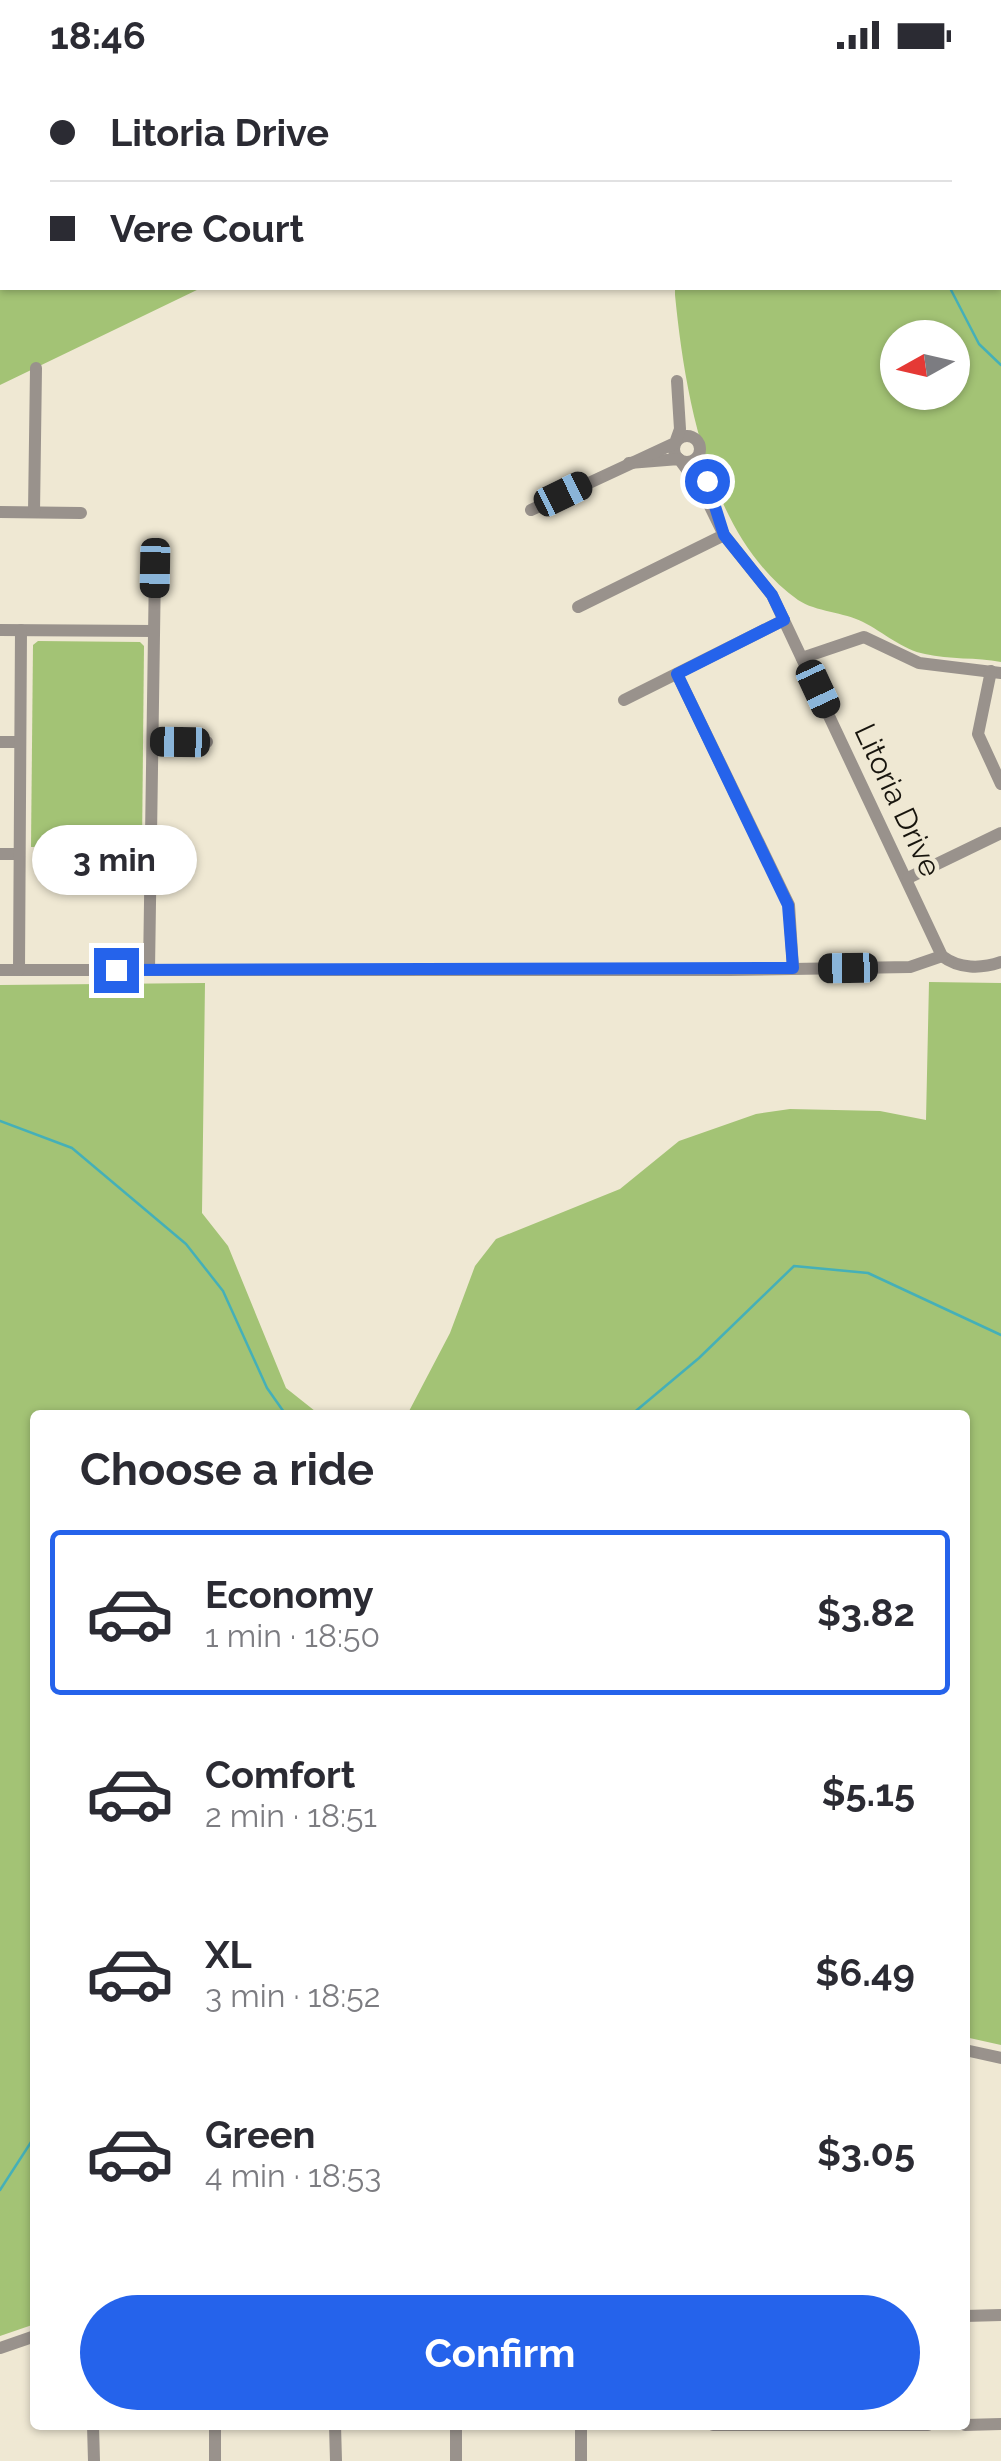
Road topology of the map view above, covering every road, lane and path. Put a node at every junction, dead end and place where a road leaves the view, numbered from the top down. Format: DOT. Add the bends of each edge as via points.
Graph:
graph roads {
  1 [pos="36,368"];
  2 [pos="694,438"];
  3 [pos="675,443"];
  4 [pos="699,453"];
  5 [pos="679,459"];
  6 [pos="628,463"];
  7 [pos="531,510"];
  8 [pos="714,511"];
  9 [pos="0,512"];
  10 [pos="34,512"];
  11 [pos="81,512"];
  12 [pos="724,535"];
  13 [pos="155,568"];
  14 [pos="578,606"];
  15 [pos="784,620"];
  16 [pos="0,630"];
  17 [pos="22,630"];
  18 [pos="154,631"];
  19 [pos="802,658"];
  20 [pos="996,672"];
  21 [pos="677,674"];
  22 [pos="624,700"];
  23 [pos="0,742"];
  24 [pos="20,742"];
  25 [pos="153,742"];
  26 [pos="207,742"];
  27 [pos="1001,784"];
  28 [pos="1001,833"];
  29 [pos="0,854"];
  30 [pos="19,854"];
  31 [pos="908,878"];
  32 [pos="942,956"];
  33 [pos="1001,962"];
  34 [pos="793,968"];
  35 [pos="0,970"];
  36 [pos="19,970"];
  37 [pos="149,970"];
  38 [pos="970,2051"];
  39 [pos="1001,2058"];
  40 [pos="1001,2315"];
  41 [pos="970,2316"];
  42 [pos="30,2338"];
  43 [pos="0,2348"];
  44 [pos="970,2424"];
  45 [pos="1001,2424"];
  46 [pos="94,2430"];
  47 [pos="216,2430"];
  48 [pos="336,2430"];
  49 [pos="456,2430"];
  50 [pos="581,2430"];
  51 [pos="94,2461"];
  52 [pos="216,2461"];
  53 [pos="336,2461"];
  54 [pos="456,2461"];
  55 [pos="581,2461"];
  1 -- 10 [label="street" via="42,388"];
  2 -- 3 [label="street"];
  2 -- 3 [label="street, Litoria Drive" via="677,381"];
  2 -- 4 [label="street, Litoria Drive"];
  3 -- 5 [label="street, Litoria Drive"];
  3 -- 6 [label="street"];
  4 -- 5 [label="street" via="690,462"];
  4 -- 8 [label="street, Litoria Drive"];
  5 -- 6 [label="street"];
  5 -- 8 [label="street, Litoria Drive"];
  6 -- 7 [label="street"];
  8 -- 12 [label="street, Litoria Drive"];
  9 -- 10 [label="street"];
  10 -- 11 [label="street"];
  12 -- 14 [label="street"];
  12 -- 15 [label="street, Litoria Drive"];
  13 -- 18 [label="street"];
  15 -- 19 [label="street, Litoria Drive"];
  15 -- 21 [label="street"];
  16 -- 17 [label="street"];
  17 -- 18 [label="street"];
  17 -- 24 [label="street"];
  18 -- 25 [label="street"];
  19 -- 20 [label="street" via="864,638 919,664"];
  19 -- 31 [label="street, Litoria Drive"];
  20 -- 27 [label="street" via="978,727"];
  21 -- 22 [label="street"];
  21 -- 34 [label="street" via="788,905"];
  23 -- 24 [label="street"];
  24 -- 30 [label="street"];
  25 -- 26 [label="street"];
  25 -- 37 [label="street"];
  28 -- 31 [label="street"];
  29 -- 30 [label="street"];
  30 -- 36 [label="street"];
  31 -- 32 [label="street, Litoria Drive"];
  32 -- 33 [label="street" via="972,967"];
  32 -- 34 [label="street" via="910,967"];
  34 -- 37 [label="street"];
  35 -- 36 [label="street"];
  36 -- 37 [label="street"];
  38 -- 39 [label="street"];
  40 -- 41 [label="street"];
  42 -- 43 [label="street"];
  44 -- 45 [label="street"];
  46 -- 51 [label="street"];
  47 -- 52 [label="street"];
  48 -- 53 [label="street"];
  49 -- 54 [label="street"];
  50 -- 55 [label="street"];
}
